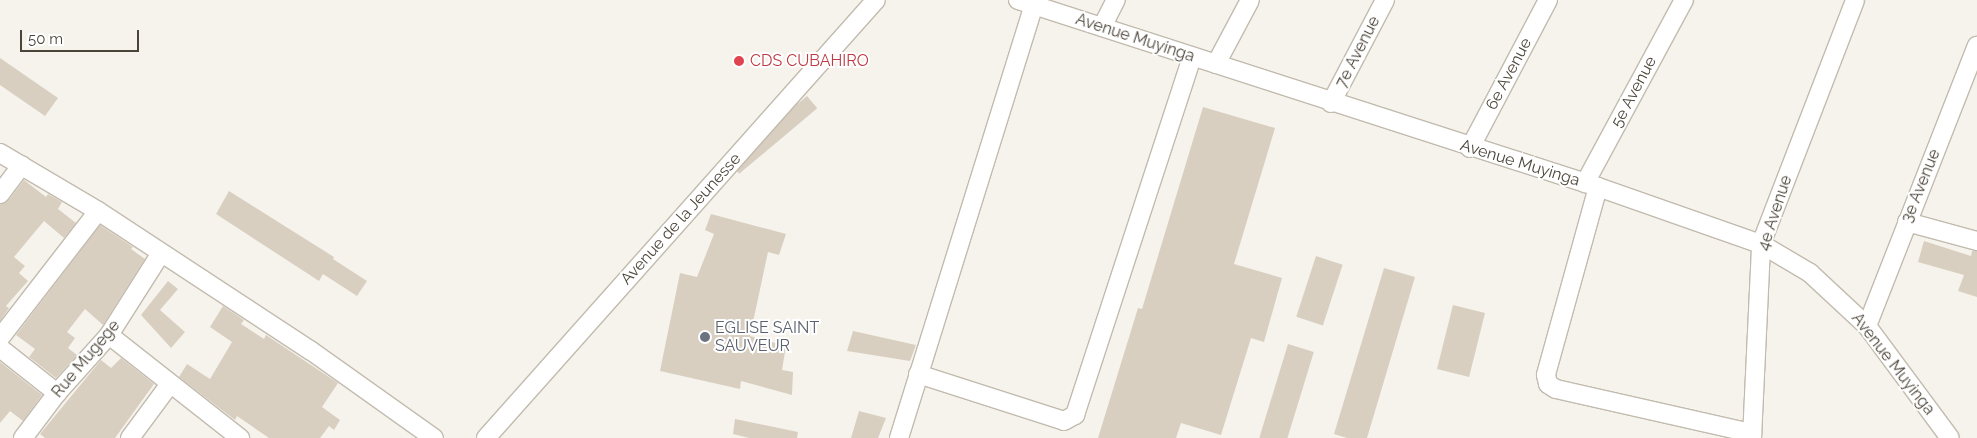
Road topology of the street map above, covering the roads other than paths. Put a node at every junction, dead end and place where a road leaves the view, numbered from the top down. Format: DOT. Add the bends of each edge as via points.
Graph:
graph roads {
  1 [pos="876,0"];
  2 [pos="1116,0"];
  3 [pos="1250,0"];
  4 [pos="1385,0"];
  5 [pos="1548,0"];
  6 [pos="1684,0"];
  7 [pos="1855,0"];
  8 [pos="1026,2"];
  9 [pos="1102,27"];
  10 [pos="1977,46"];
  11 [pos="1192,57"];
  12 [pos="1216,64"];
  13 [pos="1331,103"];
  14 [pos="1470,148"];
  15 [pos="0,153"];
  16 [pos="22,165"];
  17 [pos="1592,185"];
  18 [pos="0,194"];
  19 [pos="98,211"];
  20 [pos="1907,222"];
  21 [pos="1977,241"];
  22 [pos="1761,244"];
  23 [pos="161,252"];
  24 [pos="1867,326"];
  25 [pos="109,335"];
  26 [pos="0,338"];
  27 [pos="0,348"];
  28 [pos="918,374"];
  29 [pos="170,384"];
  30 [pos="57,393"];
  31 [pos="1752,435"];
  32 [pos="23,438"];
  33 [pos="130,438"];
  34 [pos="240,438"];
  35 [pos="434,438"];
  36 [pos="486,438"];
  37 [pos="899,438"];
  38 [pos="1950,438"];
  1 -- 36 [label="street, Avenue de la Jeunesse"];
  2 -- 9 [label="street"];
  3 -- 12 [label="street"];
  4 -- 13 [label="street, 7e Avenue"];
  5 -- 14 [label="street, 6e Avenue"];
  6 -- 17 [label="street, 5e Avenue"];
  7 -- 22 [label="street, 4e Avenue"];
  8 -- 9 [label="street, Avenue Muyinga"];
  8 -- 28 [label="street"];
  9 -- 11 [label="street, Avenue Muyinga"];
  10 -- 20 [label="street, 3e Avenue"];
  11 -- 12 [label="street, Avenue Muyinga"];
  11 -- 28 [label="street" via="1075,415 1064,421"];
  12 -- 13 [label="street, Avenue Muyinga"];
  13 -- 14 [label="street, Avenue Muyinga"];
  14 -- 17 [label="street, Avenue Muyinga"];
  15 -- 16 [label="street"];
  16 -- 18 [label="street"];
  16 -- 19 [label="street"];
  17 -- 22 [label="street, Avenue Muyinga"];
  17 -- 31 [label="street, 5e Avenue" via="1546,375 1548,384 1556,389"];
  19 -- 23 [label="street"];
  19 -- 26 [label="street"];
  20 -- 21 [label="street"];
  20 -- 24 [label="street, 3e Avenue"];
  22 -- 24 [label="street, Avenue Muyinga" via="1810,273"];
  22 -- 31 [label="street, 4e Avenue"];
  23 -- 25 [label="street, Rue Mugege"];
  23 -- 35 [label="street" via="310,350"];
  24 -- 38 [label="street, Avenue Muyinga"];
  25 -- 29 [label="street"];
  25 -- 30 [label="street, Rue Mugege"];
  27 -- 30 [label="street"];
  28 -- 37 [label="street"];
  29 -- 33 [label="street"];
  29 -- 34 [label="street"];
  30 -- 32 [label="street, Rue Mugege"];
}
